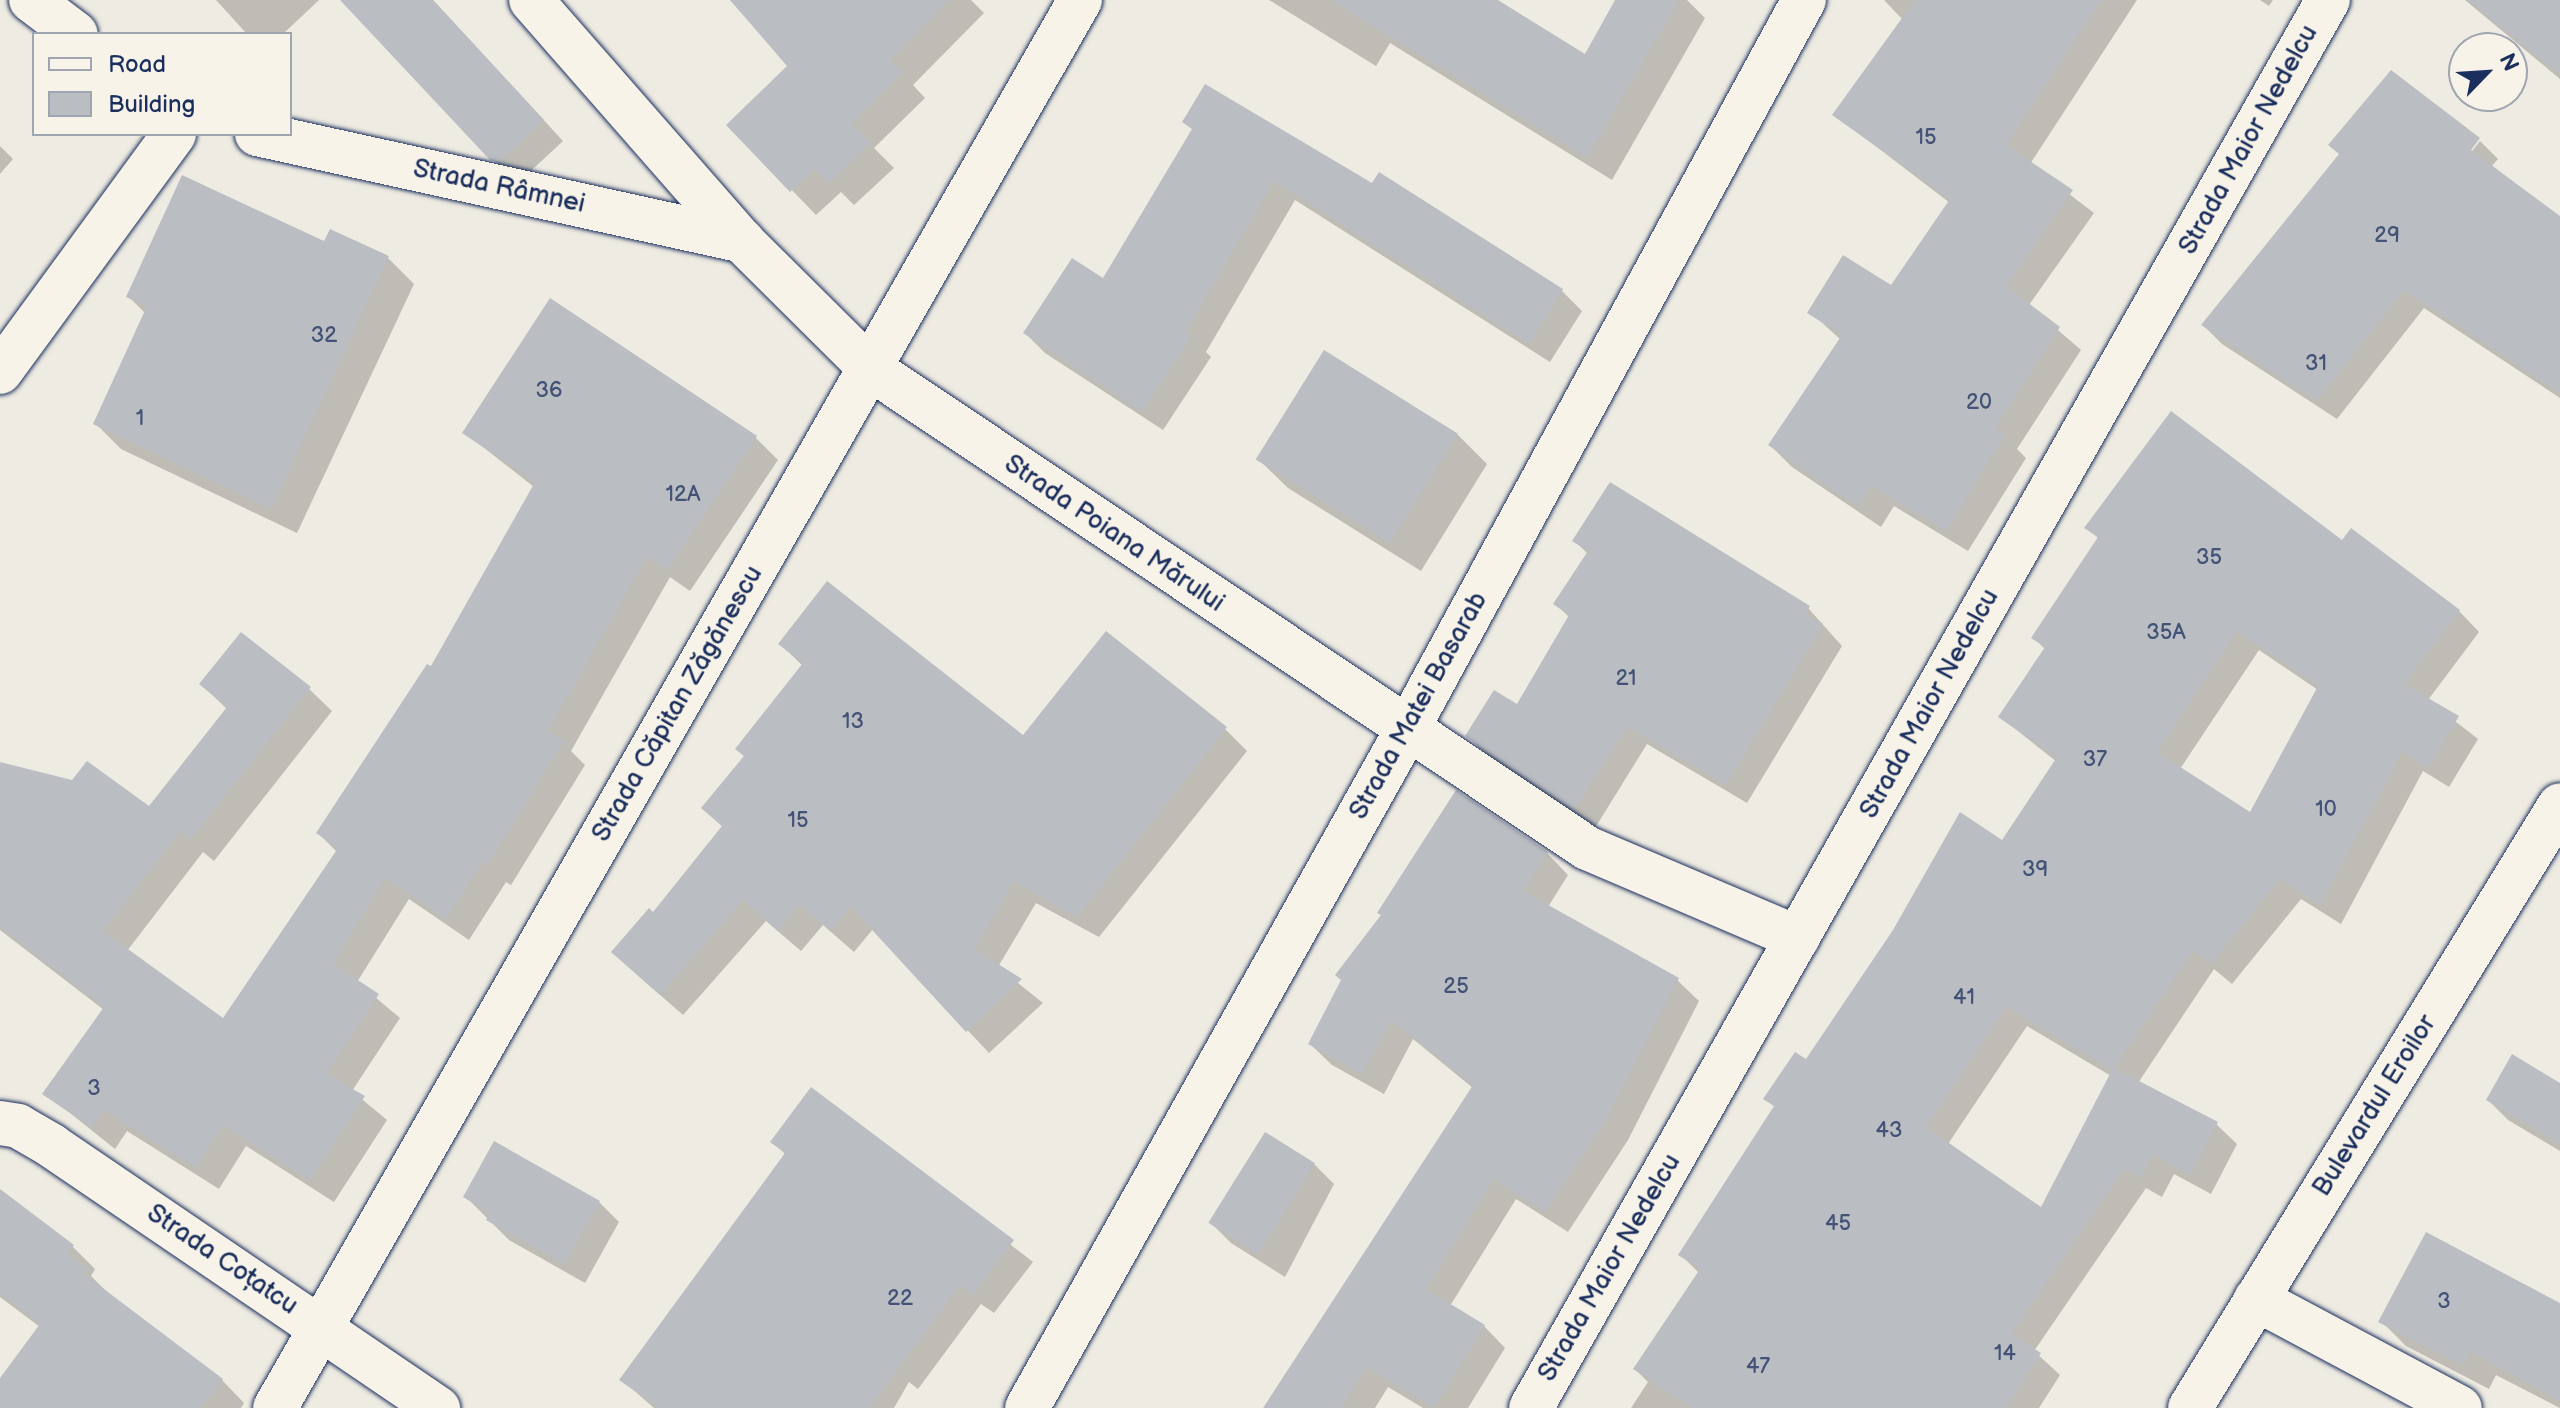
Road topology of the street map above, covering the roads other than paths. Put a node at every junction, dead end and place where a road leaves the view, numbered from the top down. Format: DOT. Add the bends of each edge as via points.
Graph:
graph roads {
  1 [pos="31,0"];
  2 [pos="531,0"];
  3 [pos="1080,0"];
  4 [pos="1804,0"];
  5 [pos="2328,0"];
  6 [pos="73,32"];
  7 [pos="173,136"];
  8 [pos="266,136"];
  9 [pos="742,241"];
  10 [pos="871,369"];
  11 [pos="0,372"];
  12 [pos="1408,728"];
  13 [pos="2560,805"];
  14 [pos="1798,938"];
  15 [pos="0,1123"];
  16 [pos="2256,1299"];
  17 [pos="319,1326"];
  18 [pos="275,1408"];
  19 [pos="438,1408"];
  20 [pos="1027,1408"];
  21 [pos="1531,1408"];
  22 [pos="2190,1408"];
  23 [pos="2460,1408"];
  1 -- 6 [label="street"];
  2 -- 9 [label="street, Strada Poiana Mărului"];
  3 -- 10 [label="street, Strada Căpitan Zăgănescu"];
  4 -- 12 [label="street, Strada Matei Basarab"];
  5 -- 14 [label="street, Strada Maior Nedelcu"];
  7 -- 11 [label="street"];
  8 -- 9 [label="street, Strada Râmnei"];
  9 -- 10 [label="street, Strada Poiana Mărului"];
  10 -- 12 [label="street, Strada Poiana Mărului"];
  10 -- 17 [label="street, Strada Căpitan Zăgănescu"];
  12 -- 14 [label="street, Strada Poiana Mărului" via="1587,848"];
  12 -- 20 [label="street, Strada Matei Basarab"];
  13 -- 16 [label="street, Bulevardul Eroilor"];
  14 -- 21 [label="street, Strada Maior Nedelcu"];
  15 -- 17 [label="street, Strada Coțatcu" via="18,1126 52,1146"];
  16 -- 22 [label="street, Bulevardul Eroilor"];
  16 -- 23 [label="street"];
  17 -- 18 [label="street, Strada Căpitan Zăgănescu"];
  17 -- 19 [label="street, Strada Coțatcu"];
}
